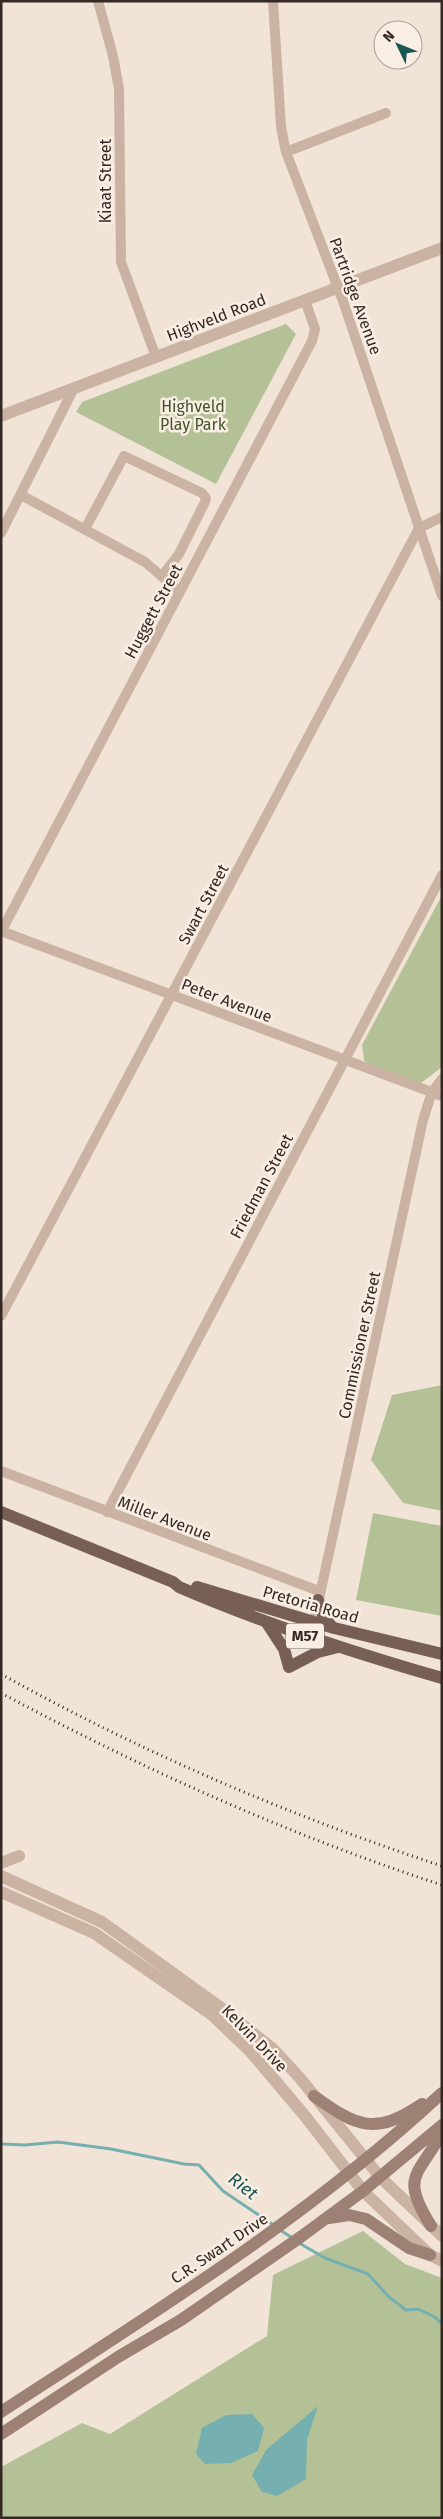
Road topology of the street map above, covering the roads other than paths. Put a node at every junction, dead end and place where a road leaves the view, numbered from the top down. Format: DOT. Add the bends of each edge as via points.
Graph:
graph roads {
  1 [pos="98,1"];
  2 [pos="273,1"];
  3 [pos="386,113"];
  4 [pos="286,152"];
  5 [pos="442,248"];
  6 [pos="338,288"];
  7 [pos="304,300"];
  8 [pos="156,357"];
  9 [pos="74,388"];
  10 [pos="1,416"];
  11 [pos="21,495"];
  12 [pos="442,517"];
  13 [pos="419,528"];
  14 [pos="84,529"];
  15 [pos="1,533"];
  16 [pos="162,576"];
  17 [pos="180,592"];
  18 [pos="442,596"];
  19 [pos="442,875"];
  20 [pos="1,932"];
  21 [pos="172,995"];
  22 [pos="344,1061"];
  23 [pos="442,1079"];
  24 [pos="437,1094"];
  25 [pos="1,1316"];
  26 [pos="1,1471"];
  27 [pos="1,1512"];
  28 [pos="107,1512"];
  29 [pos="173,1582"];
  30 [pos="318,1596"];
  31 [pos="266,1622"];
  32 [pos="314,1622"];
  33 [pos="332,1627"];
  34 [pos="308,1637"];
  35 [pos="338,1647"];
  36 [pos="442,1654"];
  37 [pos="442,1678"];
  38 [pos="19,1856"];
  39 [pos="1,1863"];
  40 [pos="1,1876"];
  41 [pos="1,1892"];
  42 [pos="442,2091"];
  43 [pos="314,2096"];
  44 [pos="442,2125"];
  45 [pos="442,2133"];
  46 [pos="365,2160"];
  47 [pos="348,2173"];
  48 [pos="380,2177"];
  49 [pos="363,2191"];
  50 [pos="326,2219"];
  51 [pos="431,2226"];
  52 [pos="442,2236"];
  53 [pos="430,2255"];
  54 [pos="442,2261"];
  55 [pos="1,2412"];
  56 [pos="1,2434"];
  1 -- 8 [label="street, Kiaat Street" via="119,89 121,262"];
  2 -- 4 [label="street, Partridge Avenue" via="281,127"];
  3 -- 4 [label="street"];
  4 -- 6 [label="street, Partridge Avenue"];
  5 -- 6 [label="street, Highveld Road"];
  6 -- 7 [label="street, Highveld Road"];
  6 -- 13 [label="street, Partridge Avenue"];
  7 -- 8 [label="street, Highveld Road"];
  7 -- 17 [label="street, Huggett Street" via="315,329 312,341"];
  8 -- 9 [label="street, Highveld Road"];
  9 -- 10 [label="street, Highveld Road"];
  9 -- 11 [label="street"];
  11 -- 14 [label="street"];
  11 -- 15 [label="street"];
  12 -- 13 [label="street"];
  13 -- 18 [label="street, Partridge Avenue"];
  13 -- 21 [label="street, Swart Street"];
  14 -- 16 [label="street" via="145,562"];
  14 -- 16 [label="street" via="124,456 202,493 205,502 179,554"];
  16 -- 17 [label="street"];
  17 -- 20 [label="street, Huggett Street"];
  19 -- 22 [label="street, Friedman Street"];
  20 -- 21 [label="street, Peter Avenue"];
  21 -- 22 [label="street, Peter Avenue"];
  21 -- 25 [label="street, Swart Street"];
  22 -- 24 [label="street, Peter Avenue"];
  22 -- 28 [label="street, Friedman Street"];
  23 -- 24 [label="street, Commissioner Street"];
  24 -- 30 [label="street, Commissioner Street" via="423,1120"];
  26 -- 28 [label="street, Miller Avenue"];
  27 -- 29 [label="main road, Pretoria Road / M57"];
  28 -- 30 [label="street, Miller Avenue"];
  29 -- 31 [label="main road, Pretoria Road / M57"];
  29 -- 32 [label="main road, Pretoria Road / M57"];
  30 -- 32 [label="street, Commissioner Street"];
  30 -- 33 [label="main road" via="322,1612"];
  31 -- 34 [label="main road, Pretoria Road / M57"];
  31 -- 35 [label="main road" via="284,1649 289,1667 318,1652"];
  32 -- 33 [label="main road, Pretoria Road / M57"];
  32 -- 34 [label="street, Commissioner Street"];
  33 -- 36 [label="main road, Pretoria Road / M57"];
  34 -- 35 [label="main road, Pretoria Road / M57"];
  35 -- 37 [label="main road, Pretoria Road / M57"];
  38 -- 39 [label="street"];
  40 -- 43 [label="street, Kelvin Drive" via="102,1922 220,2007 272,2049"];
  41 -- 47 [label="street, Kelvin Drive" via="94,1933 211,2014 250,2051"];
  42 -- 43 [label="main road" via="396,2118 374,2124 344,2117"];
  42 -- 46 [label="main road, C.R. Swart Drive"];
  43 -- 46 [label="street, Kelvin Drive"];
  44 -- 48 [label="main road"];
  45 -- 51 [label="main road" via="419,2166 414,2180 417,2204"];
  46 -- 47 [label="main road, C.R. Swart Drive"];
  46 -- 48 [label="street, Kelvin Drive"];
  47 -- 49 [label="street, Kelvin Drive"];
  47 -- 55 [label="main road, C.R. Swart Drive" via="241,2253"];
  48 -- 49 [label="main road"];
  48 -- 51 [label="street, Kelvin Drive"];
  49 -- 50 [label="main road"];
  49 -- 53 [label="street, Kelvin Drive"];
  50 -- 53 [label="main road" via="349,2214 366,2218 409,2248"];
  50 -- 56 [label="main road" via="181,2320"];
  51 -- 52 [label="street, Kelvin Drive"];
  53 -- 54 [label="street, Kelvin Drive"];
}
